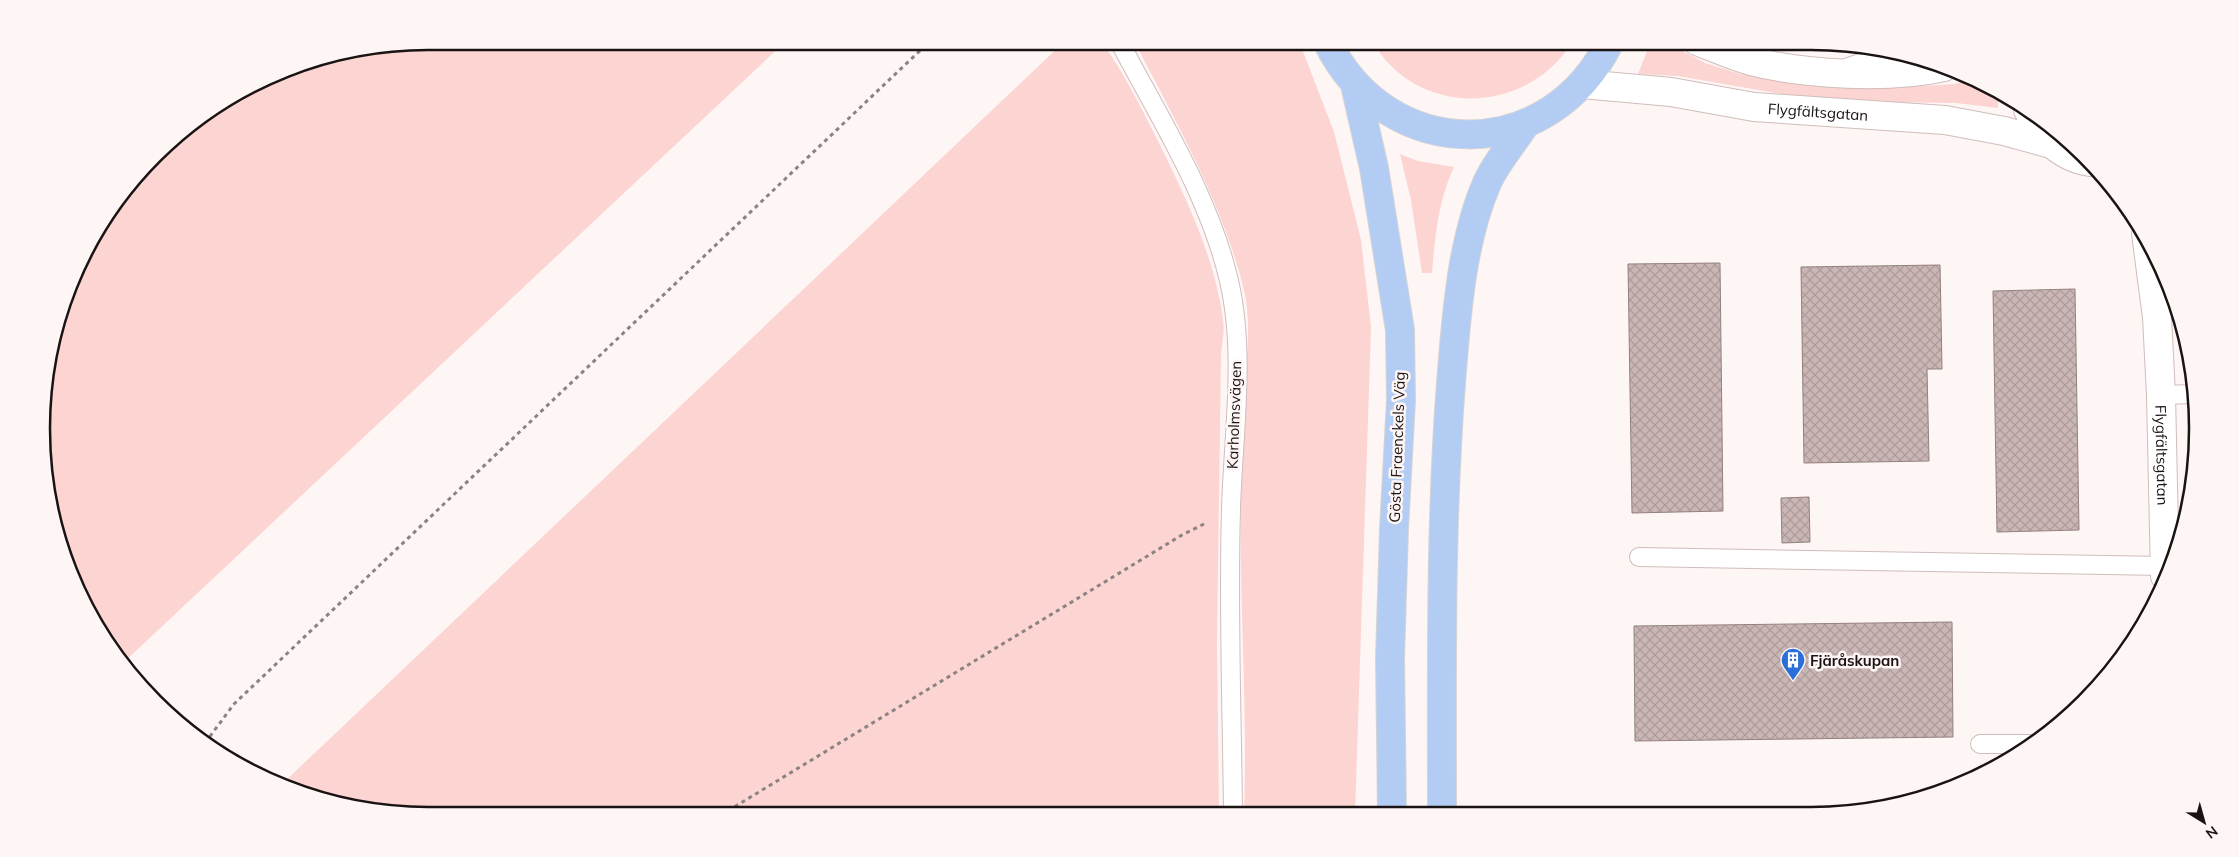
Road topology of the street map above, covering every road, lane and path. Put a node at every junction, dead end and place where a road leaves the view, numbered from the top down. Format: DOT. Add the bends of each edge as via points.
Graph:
graph roads {
  1 [pos="921,50"];
  2 [pos="1124,50"];
  3 [pos="1331,50"];
  4 [pos="1605,50"];
  5 [pos="1721,50"];
  6 [pos="1880,56"];
  7 [pos="1931,70"];
  8 [pos="1835,72"];
  9 [pos="1582,84"];
  10 [pos="1355,85"];
  11 [pos="1526,123"];
  12 [pos="2035,124"];
  13 [pos="2051,144"];
  14 [pos="2075,158"];
  15 [pos="2149,260"];
  16 [pos="2187,394"];
  17 [pos="2161,395"];
  18 [pos="1231,510"];
  19 [pos="1639,557"];
  20 [pos="2165,561"];
  21 [pos="2161,571"];
  22 [pos="209,737"];
  23 [pos="1980,744"];
  24 [pos="2019,744"];
  25 [pos="734,807"];
  26 [pos="1233,807"];
  27 [pos="1392,807"];
  28 [pos="1442,807"];
  1 -- 22 [label="path" via="234,704"];
  2 -- 18 [label="lane, Karholmsvägen" via="1209,220 1229,282 1235,328 1236,387"];
  3 -- 10 [label="main road, Gösta Fraenckels Väg"];
  4 -- 9 [label="main road, Gösta Fraenckels Väg"];
  5 -- 8 [label="street" via="1751,61"];
  6 -- 8 [label="lane"];
  7 -- 8 [label="street" via="1863,74"];
  9 -- 11 [label="main road, Gösta Fraenckels Väg" via="1557,107"];
  9 -- 13 [label="street, Flygfältsgatan" via="1671,92 1754,107 1944,120"];
  10 -- 11 [label="main road, Gösta Fraenckels Väg" via="1391,114 1434,131 1481,134"];
  10 -- 27 [label="main road, Gösta Fraenckels Väg" via="1374,168 1400,330 1401,400 1390,658"];
  11 -- 28 [label="main road, Gösta Fraenckels Väg" via="1487,182 1468,242 1455,328 1445,456"];
  12 -- 13 [label="street"];
  13 -- 14 [label="street"];
  15 -- 17 [label="street, Flygfältsgatan" via="2157,317"];
  16 -- 17 [label="lane, Flygfältsgatan"];
  17 -- 20 [label="street, Flygfältsgatan"];
  18 -- 25 [label="path" via="1182,535"];
  18 -- 26 [label="lane, Karholmsvägen"];
  19 -- 21 [label="lane"];
  23 -- 24 [label="lane"];
}
